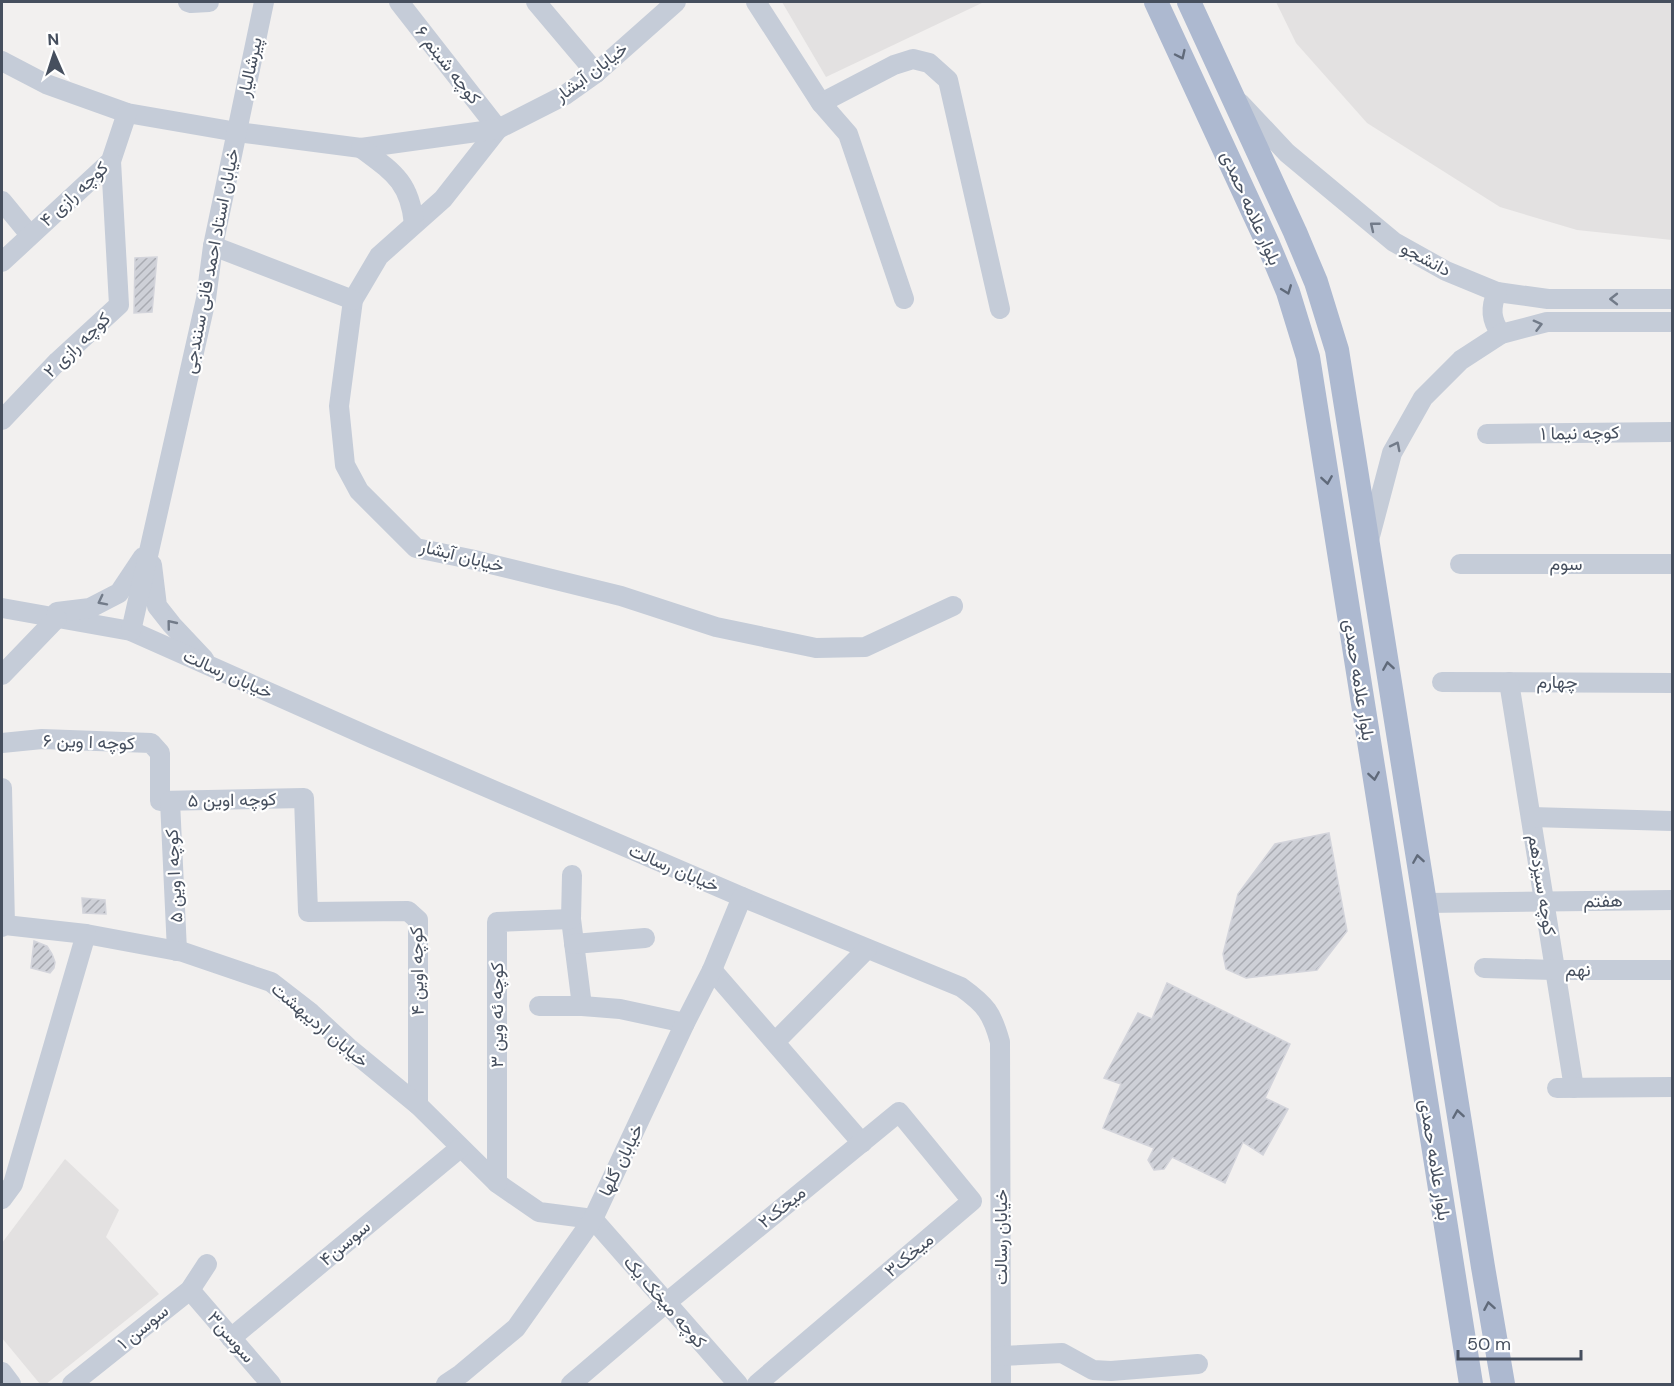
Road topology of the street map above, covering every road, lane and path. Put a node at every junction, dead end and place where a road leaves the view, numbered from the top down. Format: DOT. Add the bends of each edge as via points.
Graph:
graph roads {
  1 [pos="188,2"];
  2 [pos="209,2"];
  3 [pos="264,2"];
  4 [pos="399,2"];
  5 [pos="536,2"];
  6 [pos="676,2"];
  7 [pos="756,2"];
  8 [pos="1189,2"];
  9 [pos="1156,3"];
  10 [pos="2,61"];
  11 [pos="596,73"];
  12 [pos="1233,96"];
  13 [pos="820,104"];
  14 [pos="128,113"];
  15 [pos="498,129"];
  16 [pos="237,132"];
  17 [pos="362,148"];
  18 [pos="111,161"];
  19 [pos="2,201"];
  20 [pos="414,224"];
  21 [pos="30,235"];
  22 [pos="213,246"];
  23 [pos="2,262"];
  24 [pos="1497,292"];
  25 [pos="904,298"];
  26 [pos="1672,299"];
  27 [pos="353,300"];
  28 [pos="1000,309"];
  29 [pos="1672,322"];
  30 [pos="1501,334"];
  31 [pos="4,412"];
  32 [pos="1672,432"];
  33 [pos="1487,434"];
  34 [pos="152,542"];
  35 [pos="1369,543"];
  36 [pos="1460,564"];
  37 [pos="1672,564"];
  38 [pos="953,606"];
  39 [pos="2,608"];
  40 [pos="49,617"];
  41 [pos="131,631"];
  42 [pos="211,666"];
  43 [pos="2,675"];
  44 [pos="1442,682"];
  45 [pos="1509,682"];
  46 [pos="1672,683"];
  47 [pos="2,743"];
  48 [pos="2,788"];
  49 [pos="304,798"];
  50 [pos="165,801"];
  51 [pos="1531,817"];
  52 [pos="1672,821"];
  53 [pos="572,875"];
  54 [pos="742,897"];
  55 [pos="1672,900"];
  56 [pos="1544,901"];
  57 [pos="1425,903"];
  58 [pos="572,919"];
  59 [pos="3,926"];
  60 [pos="86,933"];
  61 [pos="645,938"];
  62 [pos="574,944"];
  63 [pos="867,949"];
  64 [pos="177,951"];
  65 [pos="1484,968"];
  66 [pos="712,970"];
  67 [pos="1556,970"];
  68 [pos="1672,970"];
  69 [pos="539,1006"];
  70 [pos="582,1006"];
  71 [pos="685,1023"];
  72 [pos="775,1042"];
  73 [pos="1672,1087"];
  74 [pos="418,1105"];
  75 [pos="899,1112"];
  76 [pos="862,1143"];
  77 [pos="460,1148"];
  78 [pos="497,1183"];
  79 [pos="2,1199"];
  80 [pos="593,1219"];
  81 [pos="207,1264"];
  82 [pos="190,1290"];
  83 [pos="666,1303"];
  84 [pos="231,1338"];
  85 [pos="1001,1356"];
  86 [pos="1198,1364"];
  87 [pos="2,1372"];
  88 [pos="11,1384"];
  89 [pos="72,1384"];
  90 [pos="271,1384"];
  91 [pos="446,1384"];
  92 [pos="571,1384"];
  93 [pos="738,1384"];
  94 [pos="757,1384"];
  95 [pos="1001,1384"];
  96 [pos="1471,1384"];
  97 [pos="1503,1384"];
  1 -- 2 [label="street"];
  3 -- 16 [label="street, پیرشالیار"];
  4 -- 15 [label="street, کوچه شبنم ۶"];
  5 -- 11 [label="street"];
  6 -- 11 [label="street, خیابان آبشار"];
  7 -- 13 [label="street"];
  8 -- 12 [label="main road, بلوار علامه حمدی"];
  9 -- 96 [label="main road, بلوار علامه حمدی, one-way" via="1268,244 1308,357"];
  10 -- 14 [label="street, خیابان استاد احمد فانی سنندجی" via="46,84"];
  11 -- 15 [label="street, خیابان آبشار" via="565,95"];
  24 -- 12 [label="street, دانشجو, one-way" via="1446,271 1394,242 1287,153"];
  12 -- 35 [label="main road, بلوار علامه حمدی" via="1316,282 1337,350"];
  13 -- 25 [label="street" via="848,134"];
  13 -- 28 [label="street" via="894,65 914,59 929,63 948,80"];
  14 -- 16 [label="street, خیابان استاد احمد فانی سنندجی"];
  14 -- 18 [label="street, کوچه رازی ۴"];
  15 -- 17 [label="street, خیابان آبشار"];
  15 -- 20 [label="street, خیابان آبشار" via="443,199"];
  16 -- 17 [label="street, خیابان آبشار"];
  16 -- 22 [label="street, خیابان استاد احمد فانی سنندجی"];
  17 -- 20 [label="street" via="392,172 408,193"];
  18 -- 21 [label="street, کوچه رازی ۴"];
  18 -- 31 [label="street, کوچه رازی ۲" via="119,305"];
  19 -- 21 [label="street"];
  20 -- 27 [label="street, خیابان آبشار" via="379,256"];
  21 -- 23 [label="street, کوچه رازی ۴"];
  22 -- 27 [label="street"];
  22 -- 34 [label="street, خیابان استاد احمد فانی سنندجی" via="206,299"];
  26 -- 24 [label="street, دانشجو, one-way" via="1548,299"];
  24 -- 30 [label="street" via="1492,314"];
  27 -- 38 [label="street, خیابان آبشار" via="339,406 345,465 359,491 416,548 621,596 716,627 816,648 865,647"];
  30 -- 29 [label="street, one-way" via="1547,322"];
  35 -- 30 [label="street, one-way" via="1392,453 1423,398 1461,360"];
  32 -- 33 [label="street, کوچه نیما ۱"];
  34 -- 40 [label="street, one-way" via="119,593 90,608"];
  34 -- 41 [label="street, خیابان استاد احمد فانی سنندجی"];
  42 -- 34 [label="street, one-way" via="157,606"];
  57 -- 35 [label="main road, بلوار علامه حمدی, one-way"];
  36 -- 37 [label="street, سوم"];
  39 -- 40 [label="street, خیابان رسالت"];
  40 -- 41 [label="street, خیابان رسالت"];
  40 -- 43 [label="street"];
  41 -- 42 [label="street, خیابان رسالت"];
  42 -- 54 [label="street, خیابان رسالت"];
  44 -- 45 [label="street, چهارم"];
  45 -- 46 [label="street, چهارم"];
  45 -- 51 [label="street, کوچه سیزدهم"];
  47 -- 50 [label="street, کوچه ا وین ۶" via="42,739 151,743 160,753"];
  48 -- 59 [label="street"];
  49 -- 50 [label="street, کوچه اوین ۵"];
  49 -- 74 [label="street, کوچه اوین ۴" via="308,912 408,911 418,920"];
  50 -- 64 [label="street, کوچه ا وین ۵"];
  51 -- 52 [label="street"];
  51 -- 56 [label="street, کوچه سیزدهم"];
  53 -- 58 [label="street"];
  54 -- 63 [label="street, خیابان رسالت"];
  54 -- 66 [label="street, خیابان گلها"];
  55 -- 56 [label="street, هفتم"];
  56 -- 57 [label="street, هفتم"];
  56 -- 67 [label="street, کوچه سیزدهم"];
  97 -- 57 [label="main road, بلوار علامه حمدی, one-way"];
  58 -- 62 [label="street"];
  58 -- 78 [label="street, کوچه ئه وین ۳" via="497,922"];
  59 -- 60 [label="street, خیابان اردیبهشت"];
  60 -- 64 [label="street, خیابان اردیبهشت"];
  60 -- 79 [label="street" via="13,1184"];
  61 -- 62 [label="street"];
  62 -- 70 [label="street"];
  63 -- 72 [label="street"];
  63 -- 85 [label="street, خیابان رسالت" via="961,987 980,1001 994,1020 1000,1042"];
  64 -- 74 [label="street, خیابان اردیبهشت" via="271,982"];
  65 -- 67 [label="street, نهم"];
  66 -- 71 [label="street, خیابان گلها"];
  66 -- 72 [label="street"];
  67 -- 68 [label="street, نهم"];
  67 -- 73 [label="street, کوچه سیزدهم" via="1566,1088"];
  69 -- 70 [label="street"];
  70 -- 71 [label="street" via="620,1009"];
  71 -- 80 [label="street, خیابان گلها"];
  72 -- 76 [label="street"];
  74 -- 77 [label="street, خیابان اردیبهشت"];
  75 -- 76 [label="street, میخک۲"];
  75 -- 94 [label="street, میخک۳" via="972,1201"];
  76 -- 83 [label="street, میخک۲"];
  77 -- 78 [label="street, خیابان اردیبهشت"];
  77 -- 84 [label="street, سوسن۴"];
  78 -- 80 [label="street, خیابان اردیبهشت" via="539,1212"];
  80 -- 83 [label="street, کوچه میخک یک"];
  80 -- 91 [label="street, خیابان گلها" via="516,1328"];
  81 -- 82 [label="street, سوسن ۱"];
  82 -- 84 [label="street, سوسن۳"];
  82 -- 89 [label="street, سوسن ۱"];
  83 -- 92 [label="street, میخک۲"];
  83 -- 93 [label="street, کوچه میخک یک"];
  84 -- 90 [label="street, سوسن۳"];
  85 -- 86 [label="street" via="1062,1353 1093,1370 1111,1371"];
  85 -- 95 [label="street, خیابان رسالت"];
  87 -- 88 [label="street"];
}
